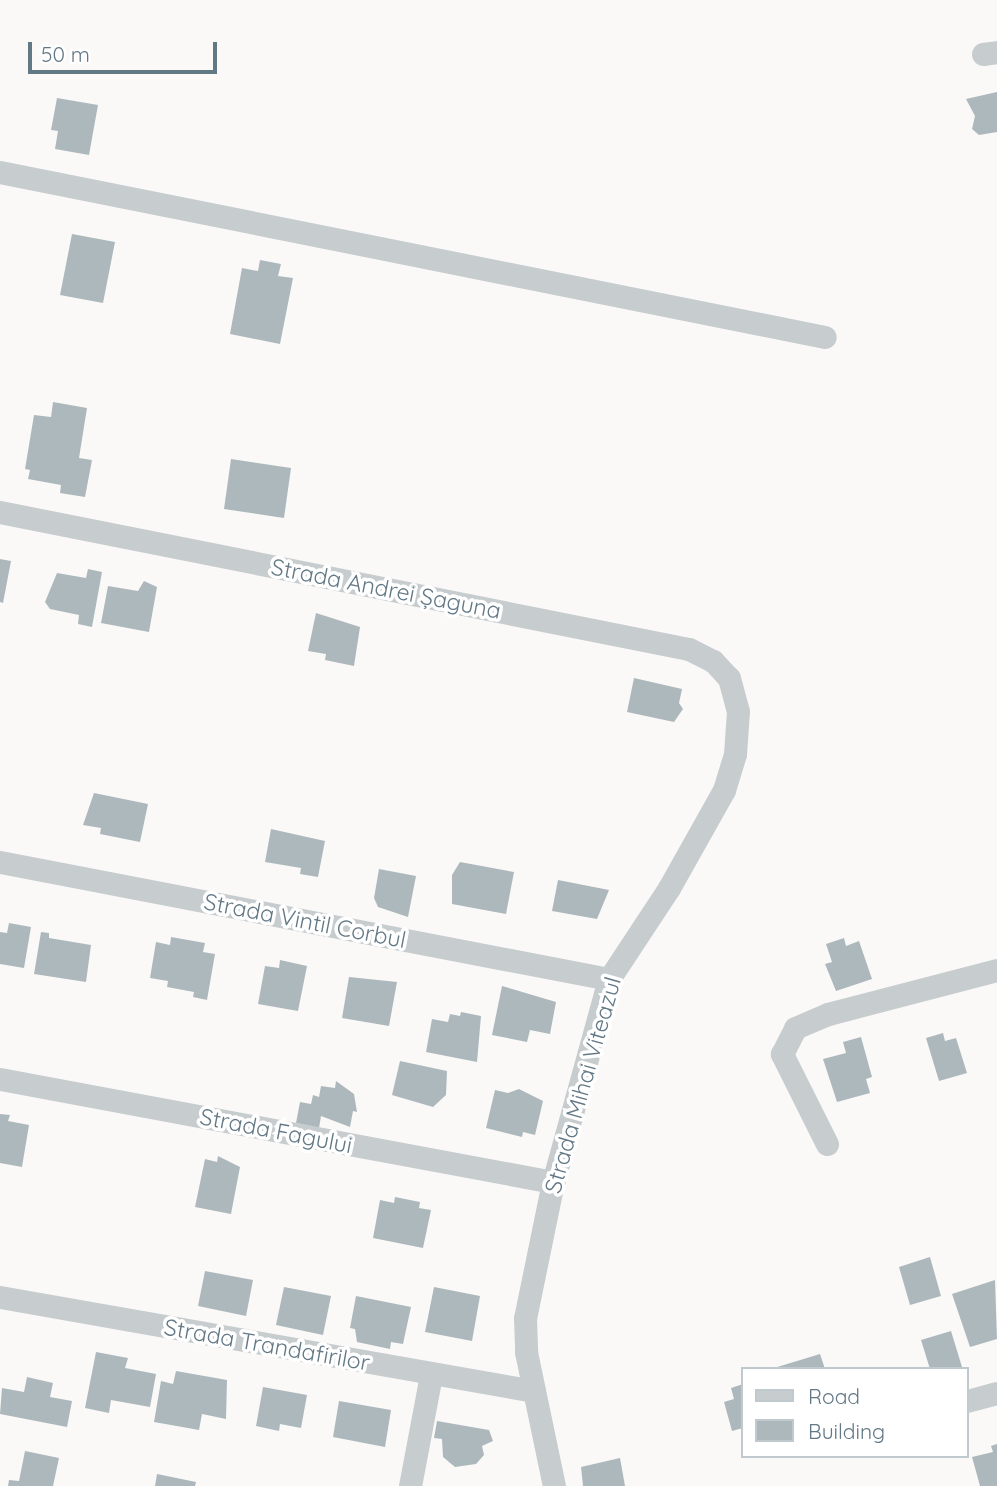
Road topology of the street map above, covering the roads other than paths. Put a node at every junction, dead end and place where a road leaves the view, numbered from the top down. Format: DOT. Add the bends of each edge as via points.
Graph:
graph roads {
  1 [pos="0,172"];
  2 [pos="825,337"];
  3 [pos="0,512"];
  4 [pos="738,711"];
  5 [pos="0,862"];
  6 [pos="997,970"];
  7 [pos="609,979"];
  8 [pos="0,1079"];
  9 [pos="827,1144"];
  10 [pos="553,1182"];
  11 [pos="0,1297"];
  12 [pos="431,1375"];
  13 [pos="534,1391"];
  14 [pos="997,1393"];
  15 [pos="969,1400"];
  16 [pos="410,1486"];
  17 [pos="554,1486"];
  1 -- 2 [label="street"];
  3 -- 4 [label="street, Strada Andrei Șaguna" via="689,649 713,661 729,677"];
  4 -- 7 [label="street, Strada Mihai Viteazul" via="735,754 724,790 669,888"];
  5 -- 7 [label="street, Strada Vintil Corbul"];
  6 -- 9 [label="street" via="828,1014 795,1028 785,1040 782,1054"];
  7 -- 10 [label="street, Strada Mihai Viteazul"];
  8 -- 10 [label="street, Strada Fagului"];
  10 -- 13 [label="street, Strada Mihai Viteazul" via="525,1318"];
  11 -- 12 [label="street, Strada Trandafirilor"];
  12 -- 13 [label="street, Strada Trandafirilor"];
  12 -- 16 [label="street"];
  13 -- 17 [label="street, Strada Mihai Viteazul"];
  14 -- 15 [label="street"];
}
